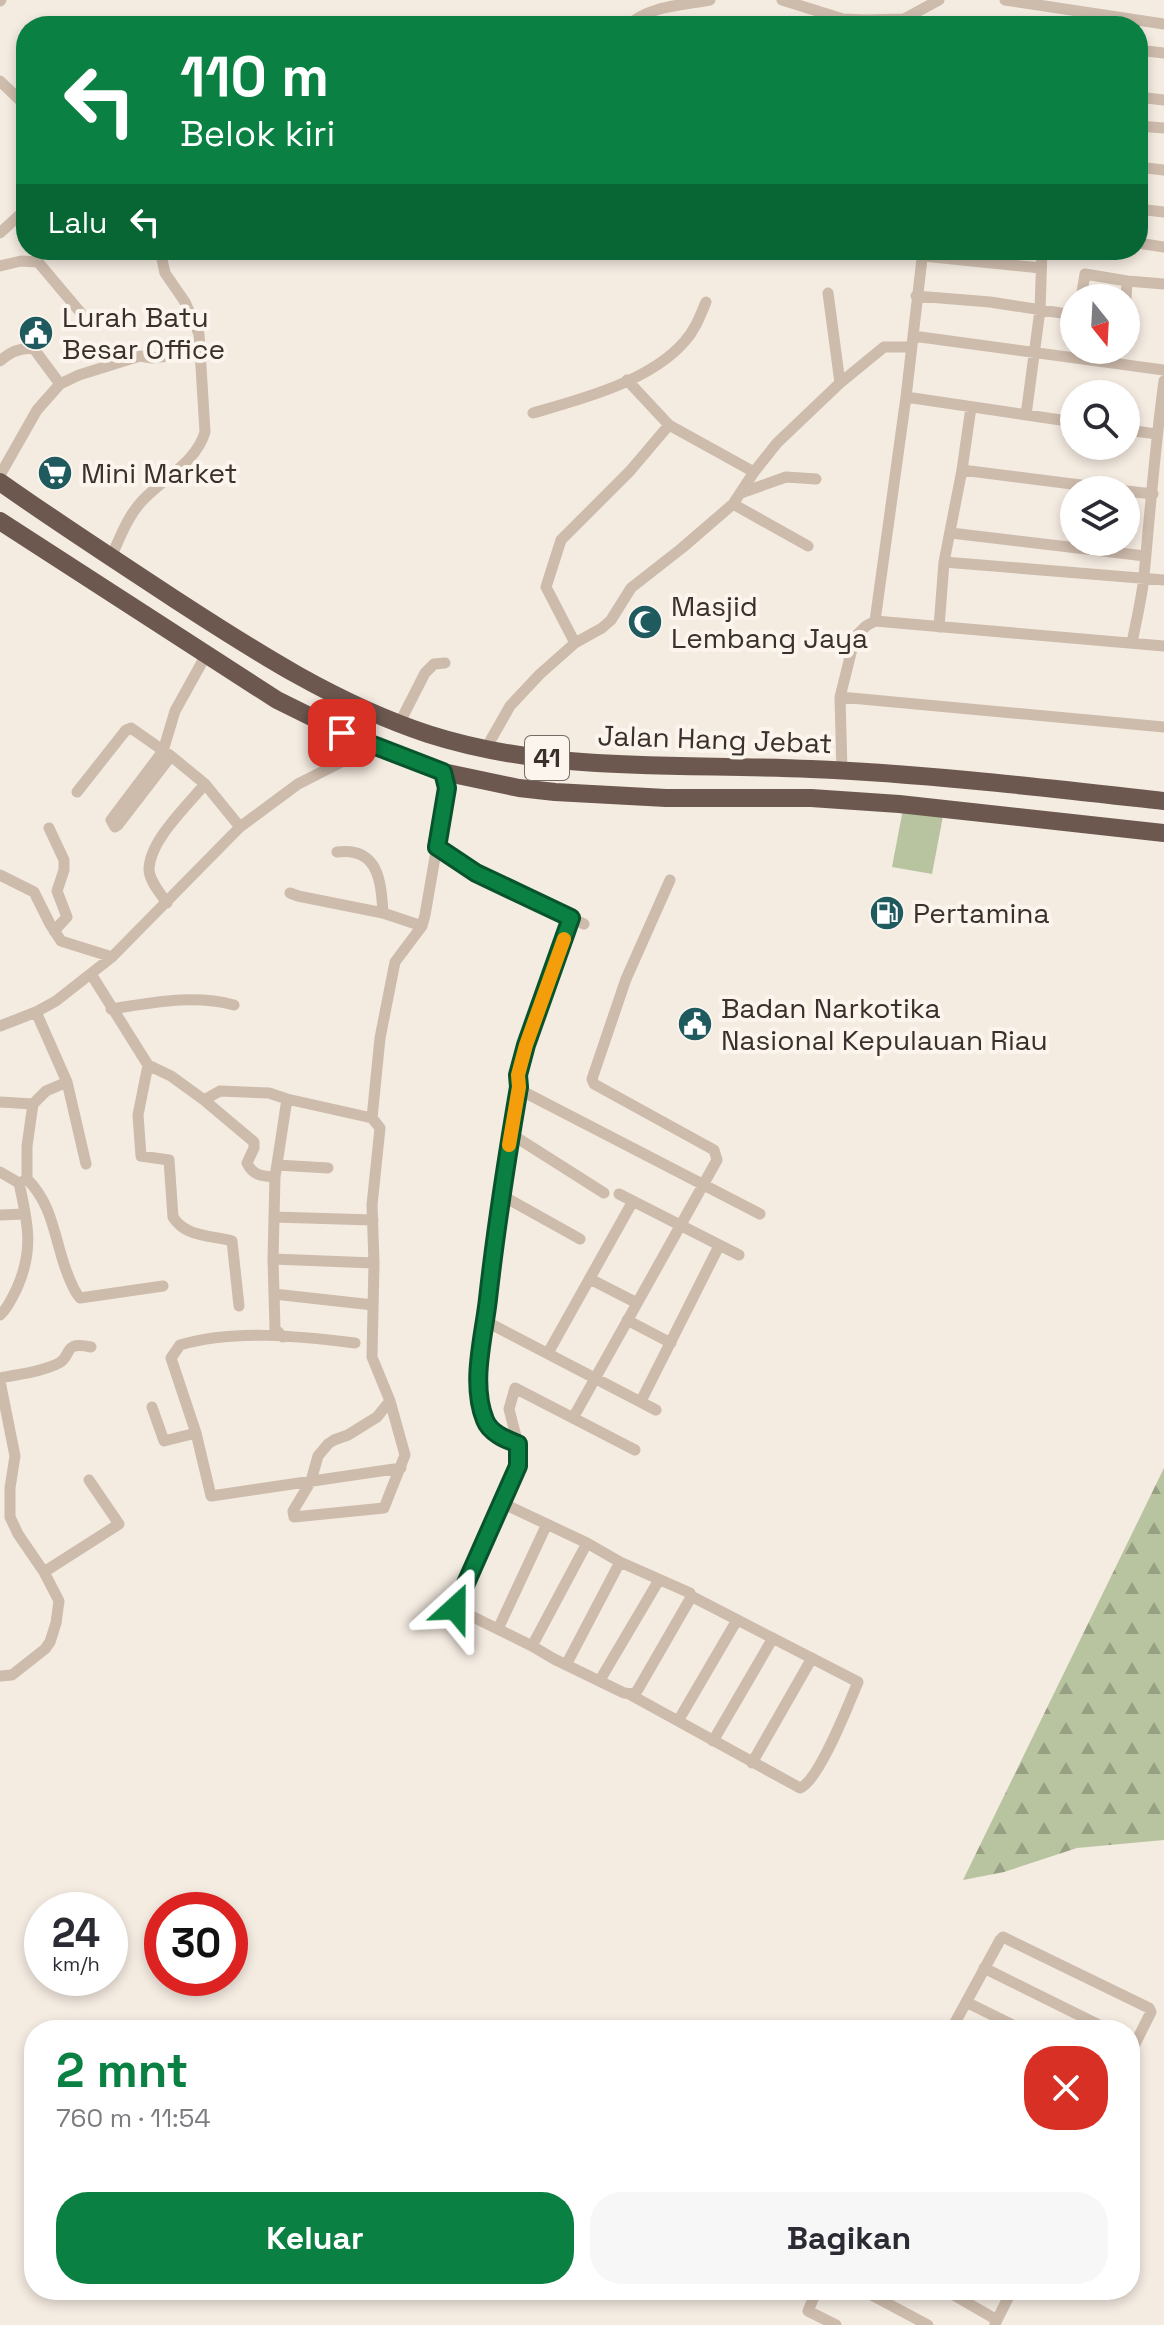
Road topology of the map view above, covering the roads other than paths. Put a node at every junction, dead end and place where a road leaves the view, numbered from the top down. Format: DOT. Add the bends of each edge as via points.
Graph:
graph roads {
  1 [pos="710,0"];
  2 [pos="782,0"];
  3 [pos="939,0"];
  4 [pos="1005,0"];
  5 [pos="641,16"];
  6 [pos="833,16"];
  7 [pos="911,16"];
  8 [pos="1111,16"];
  9 [pos="0,81"];
  10 [pos="16,96"];
  11 [pos="16,218"];
  12 [pos="0,233"];
  13 [pos="24,260"];
  14 [pos="41,260"];
  15 [pos="162,260"];
  16 [pos="922,260"];
  17 [pos="978,260"];
  18 [pos="1041,260"];
  19 [pos="0,266"];
  20 [pos="1041,268"];
  21 [pos="1127,281"];
  22 [pos="1082,284"];
  23 [pos="1127,284"];
  24 [pos="1164,284"];
  25 [pos="828,293"];
  26 [pos="916,296"];
  27 [pos="706,302"];
  28 [pos="1040,310"];
  29 [pos="81,313"];
  30 [pos="1060,313"];
  31 [pos="912,342"];
  32 [pos="1035,353"];
  33 [pos="168,356"];
  34 [pos="1060,356"];
  35 [pos="0,361"];
  36 [pos="1120,364"];
  37 [pos="1164,370"];
  38 [pos="627,380"];
  39 [pos="1164,381"];
  40 [pos="840,383"];
  41 [pos="60,384"];
  42 [pos="906,397"];
  43 [pos="971,407"];
  44 [pos="533,413"];
  45 [pos="1026,415"];
  46 [pos="1060,420"];
  47 [pos="669,425"];
  48 [pos="1140,432"];
  49 [pos="1157,434"];
  50 [pos="1160,459"];
  51 [pos="962,470"];
  52 [pos="754,472"];
  53 [pos="0,475"];
  54 [pos="816,479"];
  55 [pos="0,482"];
  56 [pos="1060,482"];
  57 [pos="741,493"];
  58 [pos="1140,493"];
  59 [pos="1153,494"];
  60 [pos="733,504"];
  61 [pos="0,521"];
  62 [pos="951,533"];
  63 [pos="808,546"];
  64 [pos="1145,556"];
  65 [pos="111,557"];
  66 [pos="944,562"];
  67 [pos="1144,578"];
  68 [pos="1164,580"];
  69 [pos="875,621"];
  70 [pos="939,627"];
  71 [pos="575,643"];
  72 [pos="1132,643"];
  73 [pos="1164,646"];
  74 [pos="206,655"];
  75 [pos="445,663"];
  76 [pos="840,697"];
  77 [pos="399,724"];
  78 [pos="169,726"];
  79 [pos="1164,727"];
  80 [pos="143,736"];
  81 [pos="373,746"];
  82 [pos="485,750"];
  83 [pos="167,753"];
  84 [pos="587,764"];
  85 [pos="842,771"];
  86 [pos="443,772"];
  87 [pos="205,784"];
  88 [pos="77,792"];
  89 [pos="585,793"];
  90 [pos="1164,801"];
  91 [pos="240,827"];
  92 [pos="49,828"];
  93 [pos="1164,833"];
  94 [pos="437,847"];
  95 [pos="337,852"];
  96 [pos="0,875"];
  97 [pos="670,880"];
  98 [pos="290,893"];
  99 [pos="167,903"];
  100 [pos="383,913"];
  101 [pos="571,918"];
  102 [pos="584,924"];
  103 [pos="422,926"];
  104 [pos="54,931"];
  105 [pos="112,957"];
  106 [pos="91,974"];
  107 [pos="234,1005"];
  108 [pos="111,1009"];
  109 [pos="36,1012"];
  110 [pos="0,1026"];
  111 [pos="148,1065"];
  112 [pos="67,1082"];
  113 [pos="519,1087"];
  114 [pos="287,1099"];
  115 [pos="204,1100"];
  116 [pos="0,1102"];
  117 [pos="33,1104"];
  118 [pos="372,1118"];
  119 [pos="511,1134"];
  120 [pos="86,1164"];
  121 [pos="328,1168"];
  122 [pos="276,1171"];
  123 [pos="0,1172"];
  124 [pos="23,1181"];
  125 [pos="704,1186"];
  126 [pos="604,1193"];
  127 [pos="619,1194"];
  128 [pos="501,1195"];
  129 [pos="633,1201"];
  130 [pos="25,1214"];
  131 [pos="760,1214"];
  132 [pos="0,1215"];
  133 [pos="274,1217"];
  134 [pos="373,1220"];
  135 [pos="680,1225"];
  136 [pos="580,1239"];
  137 [pos="719,1246"];
  138 [pos="739,1255"];
  139 [pos="273,1259"];
  140 [pos="374,1263"];
  141 [pos="590,1279"];
  142 [pos="163,1286"];
  143 [pos="274,1294"];
  144 [pos="637,1303"];
  145 [pos="373,1305"];
  146 [pos="239,1306"];
  147 [pos="0,1315"];
  148 [pos="627,1320"];
  149 [pos="485,1321"];
  150 [pos="283,1337"];
  151 [pos="355,1343"];
  152 [pos="671,1343"];
  153 [pos="91,1347"];
  154 [pos="548,1353"];
  155 [pos="595,1378"];
  156 [pos="0,1379"];
  157 [pos="390,1401"];
  158 [pos="641,1401"];
  159 [pos="152,1407"];
  160 [pos="656,1410"];
  161 [pos="573,1418"];
  162 [pos="196,1433"];
  163 [pos="518,1444"];
  164 [pos="635,1450"];
  165 [pos="401,1468"];
  166 [pos="89,1480"];
  167 [pos="311,1481"];
  168 [pos="502,1503"];
  169 [pos="547,1524"];
  170 [pos="587,1543"];
  171 [pos="620,1562"];
  172 [pos="44,1572"];
  173 [pos="659,1580"];
  174 [pos="691,1596"];
  175 [pos="737,1620"];
  176 [pos="498,1629"];
  177 [pos="773,1638"];
  178 [pos="532,1646"];
  179 [pos="812,1658"];
  180 [pos="566,1665"];
  181 [pos="0,1676"];
  182 [pos="600,1680"];
  183 [pos="629,1694"];
  184 [pos="678,1721"];
  185 [pos="713,1741"];
  186 [pos="752,1763"];
  187 [pos="984,1968"];
  188 [pos="966,2002"];
  189 [pos="956,2020"];
  190 [pos="1003,2020"];
  191 [pos="1089,2020"];
  192 [pos="1140,2032"];
  193 [pos="813,2300"];
  194 [pos="881,2300"];
  195 [pos="961,2300"];
  196 [pos="1007,2300"];
  197 [pos="996,2322"];
  198 [pos="836,2325"];
  199 [pos="928,2325"];
  1 -- 5 [label="street"];
  2 -- 6 [label="street"];
  3 -- 7 [label="street"];
  4 -- 8 [label="street"];
  9 -- 10 [label="street"];
  11 -- 12 [label="street"];
  13 -- 19 [label="street"];
  14 -- 29 [label="street"];
  15 -- 65 [label="street" via="199,334 205,432 184,465 140,503"];
  16 -- 26 [label="street"];
  17 -- 20 [label="street"];
  18 -- 20 [label="street"];
  20 -- 28 [label="street"];
  21 -- 22 [label="street" via="1085,274"];
  21 -- 23 [label="street"];
  21 -- 24 [label="street"];
  25 -- 40 [label="street"];
  26 -- 28 [label="street"];
  26 -- 31 [label="street"];
  27 -- 38 [label="street" via="685,341 666,359"];
  28 -- 30 [label="street"];
  28 -- 32 [label="street"];
  31 -- 32 [label="street"];
  31 -- 40 [label="street" via="884,347"];
  31 -- 42 [label="street"];
  32 -- 34 [label="street"];
  32 -- 45 [label="street"];
  33 -- 41 [label="street" via="140,356"];
  35 -- 41 [label="street" via="34,349"];
  36 -- 37 [label="street"];
  38 -- 44 [label="street"];
  38 -- 47 [label="street"];
  39 -- 49 [label="street"];
  40 -- 52 [label="street"];
  41 -- 53 [label="street" via="37,410"];
  42 -- 43 [label="street"];
  42 -- 69 [label="street"];
  43 -- 45 [label="street"];
  43 -- 51 [label="street"];
  45 -- 46 [label="street"];
  47 -- 52 [label="street"];
  47 -- 71 [label="street" via="558,545 546,589"];
  48 -- 49 [label="street"];
  49 -- 50 [label="street"];
  50 -- 59 [label="street"];
  51 -- 56 [label="street"];
  51 -- 62 [label="street"];
  52 -- 57 [label="street"];
  54 -- 57 [label="street" via="786,477"];
  55 -- 65 [label="highway, Jalan Hang Jebat / 41"];
  57 -- 60 [label="street"];
  58 -- 59 [label="street"];
  59 -- 64 [label="street"];
  60 -- 63 [label="street"];
  60 -- 71 [label="street" via="631,588 602,628"];
  61 -- 74 [label="highway"];
  62 -- 64 [label="street"];
  62 -- 66 [label="street"];
  64 -- 67 [label="street"];
  65 -- 77 [label="highway, Jalan Hang Jebat / 41" via="278,664"];
  66 -- 67 [label="street"];
  66 -- 70 [label="street"];
  67 -- 68 [label="street"];
  67 -- 72 [label="street"];
  69 -- 70 [label="street"];
  69 -- 76 [label="street" via="855,637"];
  70 -- 72 [label="street"];
  71 -- 82 [label="street" via="510,706"];
  72 -- 73 [label="street"];
  74 -- 78 [label="street"];
  74 -- 81 [label="highway" via="277,700"];
  75 -- 77 [label="street" via="434,664 425,673"];
  76 -- 79 [label="street"];
  76 -- 85 [label="street"];
  77 -- 82 [label="highway, Jalan Hang Jebat / 41"];
  78 -- 80 [label="street"];
  78 -- 83 [label="street"];
  80 -- 83 [label="street"];
  80 -- 88 [label="street" via="126,730"];
  81 -- 86 [label="highway"];
  81 -- 91 [label="street" via="298,784"];
  82 -- 84 [label="highway, Jalan Hang Jebat / 41"];
  83 -- 83 [label="street" via="118,825 115,827 111,820"];
  83 -- 87 [label="street"];
  84 -- 85 [label="highway, Jalan Hang Jebat / 41"];
  84 -- 89 [label="highway"];
  85 -- 90 [label="highway, Jalan Hang Jebat / 41"];
  86 -- 89 [label="highway" via="519,788"];
  86 -- 94 [label="street" via="447,788"];
  87 -- 91 [label="street"];
  87 -- 99 [label="street" via="158,841 149,868"];
  89 -- 93 [label="highway" via="899,804"];
  91 -- 99 [label="street"];
  92 -- 104 [label="street" via="64,860 57,891 67,917"];
  94 -- 101 [label="street" via="476,873"];
  94 -- 103 [label="street"];
  95 -- 100 [label="street" via="360,855 379,873"];
  96 -- 104 [label="street" via="34,892"];
  97 -- 125 [label="street" via="626,979 592,1079 612,1096 714,1150 717,1160"];
  98 -- 100 [label="street"];
  99 -- 105 [label="street"];
  100 -- 103 [label="street"];
  101 -- 102 [label="street"];
  101 -- 113 [label="street" via="526,1045"];
  103 -- 118 [label="street" via="395,962"];
  104 -- 105 [label="street" via="65,943"];
  105 -- 106 [label="street"];
  106 -- 108 [label="street"];
  106 -- 109 [label="street"];
  107 -- 108 [label="street" via="192,999"];
  108 -- 111 [label="street"];
  109 -- 110 [label="street"];
  109 -- 112 [label="street"];
  111 -- 115 [label="street"];
  111 -- 146 [label="street" via="138,1115 141,1156 169,1160 176,1222 198,1235 232,1241"];
  112 -- 117 [label="street"];
  112 -- 120 [label="street"];
  113 -- 119 [label="street"];
  113 -- 125 [label="street"];
  114 -- 115 [label="street" via="220,1091"];
  114 -- 118 [label="street"];
  114 -- 122 [label="street"];
  115 -- 122 [label="street" via="254,1142 247,1163 251,1171 258,1176"];
  116 -- 117 [label="street"];
  117 -- 124 [label="street"];
  118 -- 134 [label="street" via="381,1134"];
  119 -- 126 [label="street"];
  119 -- 128 [label="street"];
  121 -- 122 [label="street"];
  122 -- 133 [label="street"];
  123 -- 124 [label="street"];
  124 -- 130 [label="street"];
  124 -- 142 [label="street" via="46,1203 80,1298"];
  125 -- 131 [label="street"];
  125 -- 135 [label="street"];
  127 -- 129 [label="street"];
  128 -- 136 [label="street"];
  128 -- 149 [label="street"];
  129 -- 135 [label="street"];
  129 -- 141 [label="street"];
  130 -- 132 [label="street"];
  130 -- 147 [label="street" via="26,1269"];
  133 -- 134 [label="street"];
  133 -- 139 [label="street"];
  134 -- 140 [label="street"];
  135 -- 137 [label="street"];
  135 -- 144 [label="street"];
  137 -- 138 [label="street"];
  137 -- 152 [label="street"];
  139 -- 140 [label="street"];
  139 -- 143 [label="street"];
  140 -- 145 [label="street"];
  141 -- 144 [label="street"];
  141 -- 154 [label="street"];
  143 -- 145 [label="street"];
  143 -- 150 [label="street" via="275,1329"];
  144 -- 148 [label="street"];
  145 -- 157 [label="street" via="372,1357"];
  148 -- 152 [label="street"];
  148 -- 155 [label="street"];
  149 -- 154 [label="street"];
  149 -- 163 [label="street" via="478,1387 485,1422"];
  150 -- 151 [label="street"];
  150 -- 162 [label="street" via="240,1335 180,1345 171,1358"];
  152 -- 158 [label="street"];
  153 -- 156 [label="street" via="71,1348 58,1363"];
  154 -- 155 [label="street"];
  155 -- 158 [label="street"];
  155 -- 161 [label="street"];
  156 -- 172 [label="street" via="15,1456 10,1517"];
  157 -- 165 [label="street" via="405,1455"];
  157 -- 167 [label="street" via="377,1417 328,1444 318,1456"];
  158 -- 160 [label="street"];
  159 -- 162 [label="street" via="164,1441"];
  161 -- 163 [label="street" via="515,1388 509,1409"];
  161 -- 164 [label="street"];
  162 -- 167 [label="street" via="211,1497"];
  163 -- 168 [label="street" via="518,1466"];
  165 -- 167 [label="street"];
  165 -- 167 [label="street" via="383,1509 294,1517"];
  166 -- 172 [label="street" via="119,1524"];
  168 -- 169 [label="street"];
  168 -- 176 [label="street" via="455,1608"];
  169 -- 170 [label="street"];
  169 -- 176 [label="street"];
  170 -- 171 [label="street"];
  170 -- 178 [label="street"];
  171 -- 173 [label="street"];
  171 -- 180 [label="street"];
  172 -- 181 [label="street" via="59,1601 50,1642 18,1672"];
  173 -- 174 [label="street"];
  173 -- 182 [label="street"];
  174 -- 175 [label="street"];
  174 -- 183 [label="street" via="637,1691"];
  175 -- 177 [label="street"];
  175 -- 184 [label="street"];
  176 -- 178 [label="street"];
  177 -- 179 [label="street"];
  177 -- 185 [label="street"];
  178 -- 180 [label="street"];
  179 -- 186 [label="street"];
  179 -- 186 [label="street" via="858,1682 822,1761 800,1788"];
  180 -- 182 [label="street"];
  182 -- 183 [label="street"];
  183 -- 184 [label="street"];
  184 -- 185 [label="street"];
  185 -- 186 [label="street"];
  187 -- 188 [label="street"];
  187 -- 191 [label="street"];
  187 -- 192 [label="street" via="1003,1937 1149,2008"];
  188 -- 189 [label="street"];
  188 -- 190 [label="street"];
  193 -- 198 [label="street" via="808,2311"];
  194 -- 199 [label="street"];
  195 -- 197 [label="street"];
  196 -- 197 [label="street"];
}
